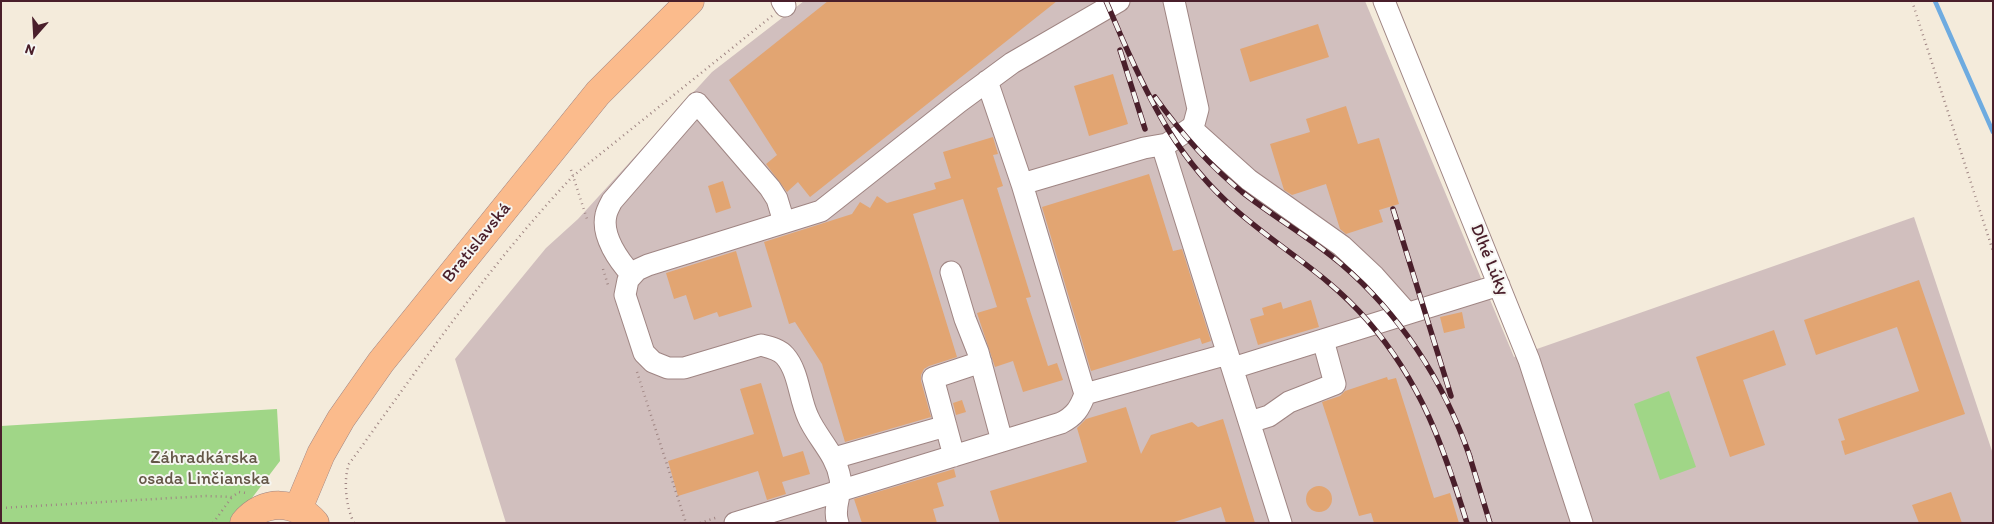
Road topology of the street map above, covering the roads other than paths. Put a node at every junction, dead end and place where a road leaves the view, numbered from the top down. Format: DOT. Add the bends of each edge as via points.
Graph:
graph roads {
  1 [pos="690,1"];
  2 [pos="1119,1"];
  3 [pos="1174,1"];
  4 [pos="1384,1"];
  5 [pos="987,81"];
  6 [pos="1191,128"];
  7 [pos="1162,145"];
  8 [pos="1022,184"];
  9 [pos="784,222"];
  10 [pos="952,272"];
  11 [pos="632,275"];
  12 [pos="1499,284"];
  13 [pos="1407,313"];
  14 [pos="1323,340"];
  15 [pos="1230,361"];
  16 [pos="981,362"];
  17 [pos="1085,394"];
  18 [pos="1250,422"];
  19 [pos="946,426"];
  20 [pos="1002,441"];
  21 [pos="954,456"];
  22 [pos="834,458"];
  23 [pos="841,490"];
  24 [pos="307,516"];
  25 [pos="248,518"];
  26 [pos="735,523"];
  27 [pos="838,523"];
  28 [pos="1281,523"];
  29 [pos="1582,523"];
  1 -- 24 [label="main road, Bratislavská" via="598,93 381,362 320,454"];
  2 -- 5 [label="street"];
  3 -- 6 [label="street" via="1198,109"];
  4 -- 12 [label="street, Dlhé Lúky"];
  5 -- 8 [label="street"];
  5 -- 9 [label="street" via="822,211"];
  6 -- 7 [label="street"];
  6 -- 13 [label="street" via="1249,180 1342,246"];
  7 -- 8 [label="street"];
  7 -- 15 [label="street"];
  8 -- 17 [label="street"];
  9 -- 11 [label="street" via="648,265"];
  9 -- 11 [label="street" via="770,188 697,103 612,201 605,217 608,236 618,260"];
  10 -- 16 [label="street"];
  11 -- 22 [label="street" via="625,295 644,353 653,362 668,368 684,368 761,345 772,347 791,364 807,416"];
  12 -- 13 [label="street"];
  12 -- 29 [label="street, Dlhé Lúky" via="1529,360"];
  13 -- 14 [label="street"];
  14 -- 15 [label="street"];
  14 -- 18 [label="street" via="1335,384"];
  15 -- 17 [label="street"];
  15 -- 18 [label="street"];
  16 -- 19 [label="street" via="933,378"];
  16 -- 20 [label="street"];
  17 -- 20 [label="street" via="1080,409 1071,418"];
  18 -- 28 [label="street"];
  19 -- 21 [label="street"];
  19 -- 22 [label="street"];
  20 -- 21 [label="street"];
  21 -- 23 [label="street"];
  22 -- 23 [label="street"];
  23 -- 26 [label="street"];
  23 -- 27 [label="street" via="835,514"];
  24 -- 25 [label="main road, Bratislavská" via="283,505 272,505"];
}
